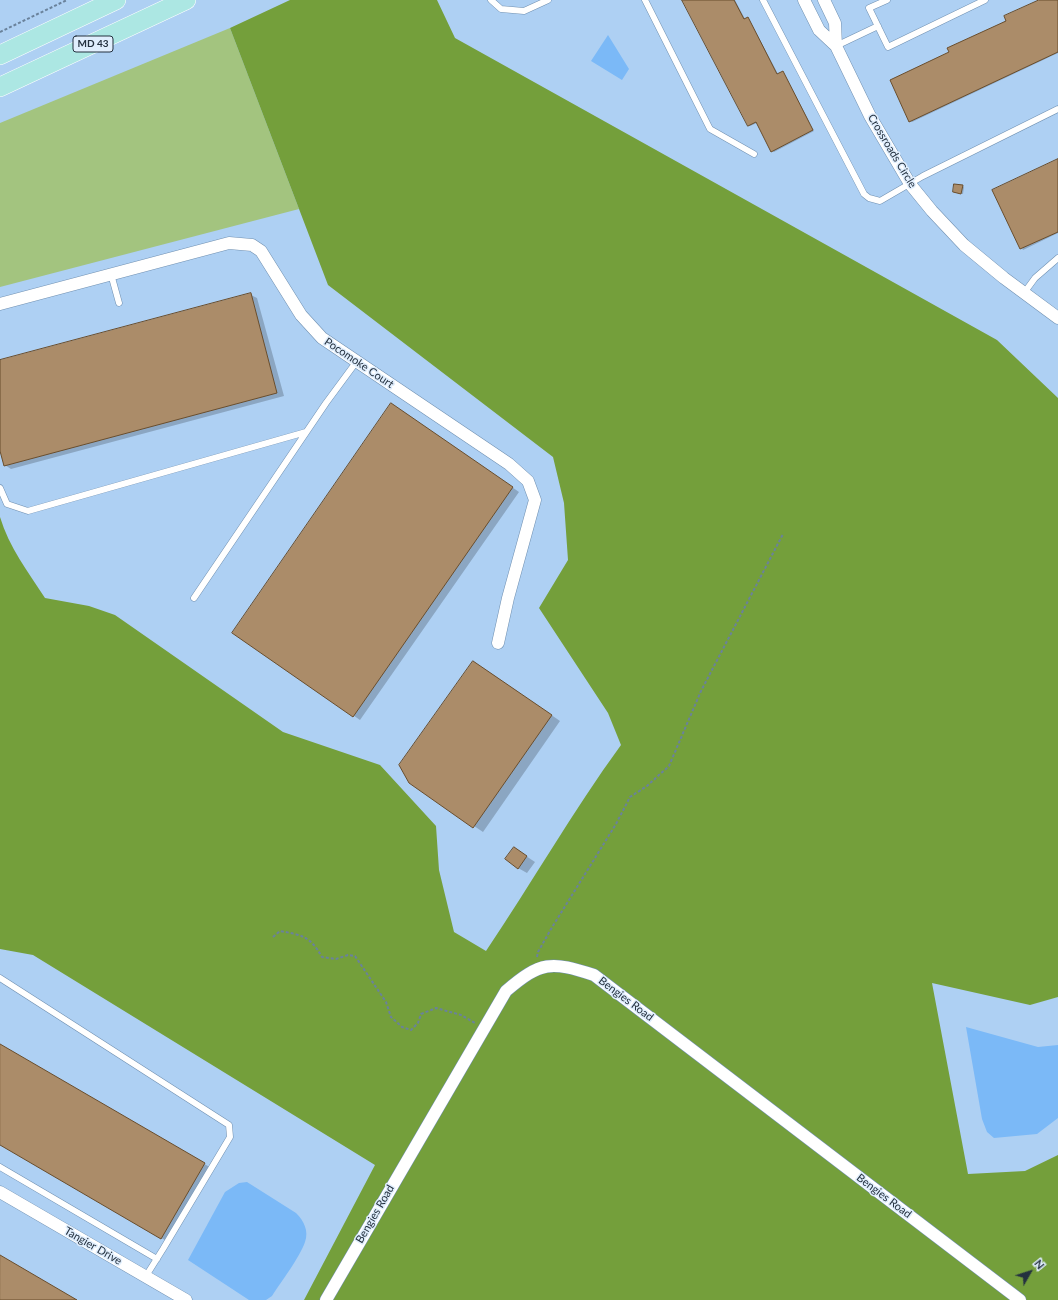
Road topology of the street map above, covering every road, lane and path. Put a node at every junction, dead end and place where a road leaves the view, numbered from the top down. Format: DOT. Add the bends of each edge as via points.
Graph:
graph roads {
  1 [pos="67,0"];
  2 [pos="116,0"];
  3 [pos="186,0"];
  4 [pos="491,0"];
  5 [pos="548,0"];
  6 [pos="645,0"];
  7 [pos="763,0"];
  8 [pos="804,0"];
  9 [pos="824,0"];
  10 [pos="887,0"];
  11 [pos="985,0"];
  12 [pos="878,26"];
  13 [pos="0,32"];
  14 [pos="836,46"];
  15 [pos="0,55"];
  16 [pos="0,88"];
  17 [pos="1058,109"];
  18 [pos="754,154"];
  19 [pos="910,184"];
  20 [pos="1058,258"];
  21 [pos="111,274"];
  22 [pos="1024,293"];
  23 [pos="119,303"];
  24 [pos="0,304"];
  25 [pos="1058,318"];
  26 [pos="357,361"];
  27 [pos="306,432"];
  28 [pos="0,488"];
  29 [pos="783,534"];
  30 [pos="194,598"];
  31 [pos="498,643"];
  32 [pos="273,937"];
  33 [pos="537,968"];
  34 [pos="0,978"];
  35 [pos="484,1029"];
  36 [pos="0,1167"];
  37 [pos="0,1192"];
  38 [pos="157,1259"];
  39 [pos="146,1276"];
  40 [pos="186,1300"];
  41 [pos="326,1300"];
  42 [pos="1020,1300"];
  1 -- 13 [label="path"];
  2 -- 15 [label="main road, MD 43"];
  3 -- 16 [label="main road, MD 43"];
  4 -- 5 [label="lane" via="501,9 524,11"];
  6 -- 18 [label="lane" via="710,129"];
  7 -- 19 [label="lane" via="864,194 880,201"];
  8 -- 14 [label="street, Crossroads Circle" via="819,30"];
  9 -- 14 [label="street, Crossroads Circle" via="835,23"];
  10 -- 12 [label="lane" via="869,8"];
  11 -- 12 [label="lane" via="888,46"];
  12 -- 14 [label="lane"];
  14 -- 19 [label="street, Crossroads Circle" via="874,122"];
  17 -- 19 [label="lane"];
  19 -- 22 [label="street, Crossroads Circle" via="964,245"];
  20 -- 22 [label="lane" via="1035,278"];
  21 -- 23 [label="lane"];
  21 -- 24 [label="street, Pocomoke Court"];
  21 -- 26 [label="street, Pocomoke Court" via="229,243 252,245 261,251 301,315 322,338"];
  22 -- 25 [label="street, Crossroads Circle"];
  26 -- 27 [label="lane"];
  26 -- 31 [label="street, Pocomoke Court" via="510,464 528,481 532,489 535,500"];
  27 -- 28 [label="lane" via="28,511 7,504"];
  27 -- 30 [label="lane"];
  29 -- 33 [label="path" via="701,691 669,766 630,797 538,952"];
  32 -- 35 [label="path" via="280,931 303,936 315,944 322,957 336,959 348,955 355,956 386,1002 391,1017 402,1027 411,1030 418,1023 421,1014 436,1008 461,1015"];
  33 -- 35 [label="street, Bengies Road" via="522,977 506,992"];
  33 -- 42 [label="street, Bengies Road" via="566,966 594,975"];
  34 -- 38 [label="lane" via="229,1125 230,1136"];
  35 -- 41 [label="street, Bengies Road"];
  36 -- 38 [label="lane"];
  37 -- 39 [label="street, Tangier Drive"];
  38 -- 39 [label="lane"];
  39 -- 40 [label="street, Tangier Drive"];
}
